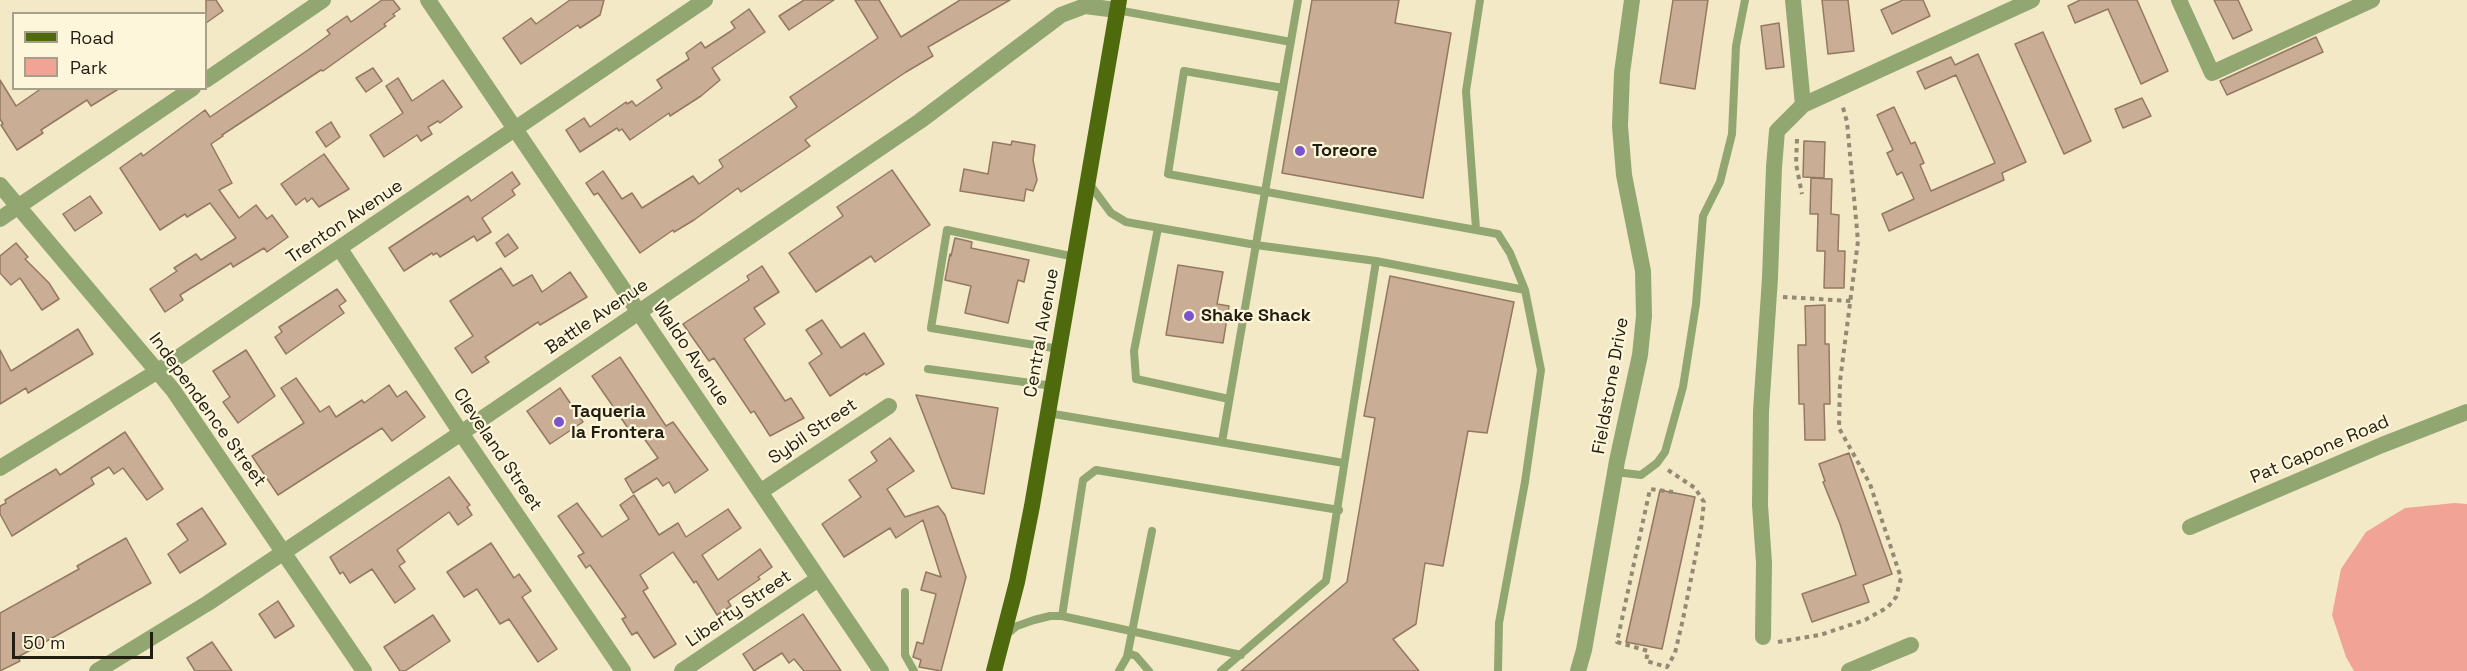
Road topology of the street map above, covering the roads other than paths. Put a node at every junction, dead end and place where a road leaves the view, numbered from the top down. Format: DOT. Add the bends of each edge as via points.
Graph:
graph roads {
  1 [pos="323,0"];
  2 [pos="428,0"];
  3 [pos="705,0"];
  4 [pos="1298,0"];
  5 [pos="1480,0"];
  6 [pos="1632,0"];
  7 [pos="1744,0"];
  8 [pos="1793,0"];
  9 [pos="2032,0"];
  10 [pos="2179,0"];
  11 [pos="2372,0"];
  12 [pos="1118,5"];
  13 [pos="1291,42"];
  14 [pos="207,79"];
  15 [pos="1283,88"];
  16 [pos="190,90"];
  17 [pos="1803,105"];
  18 [pos="516,129"];
  19 [pos="1088,182"];
  20 [pos="0,185"];
  21 [pos="1265,191"];
  22 [pos="19,207"];
  23 [pos="0,219"];
  24 [pos="1158,228"];
  25 [pos="1476,229"];
  26 [pos="1256,245"];
  27 [pos="340,249"];
  28 [pos="1075,257"];
  29 [pos="1376,261"];
  30 [pos="1524,290"];
  31 [pos="639,312"];
  32 [pos="1059,349"];
  33 [pos="928,369"];
  34 [pos="158,371"];
  35 [pos="1053,386"];
  36 [pos="1229,399"];
  37 [pos="889,406"];
  38 [pos="2467,412"];
  39 [pos="1048,413"];
  40 [pos="461,433"];
  41 [pos="1222,442"];
  42 [pos="1344,463"];
  43 [pos="0,468"];
  44 [pos="1615,472"];
  45 [pos="760,492"];
  46 [pos="1339,510"];
  47 [pos="2190,527"];
  48 [pos="1152,531"];
  49 [pos="283,551"];
  50 [pos="818,579"];
  51 [pos="905,592"];
  52 [pos="1062,616"];
  53 [pos="1131,632"];
  54 [pos="1004,637"];
  55 [pos="1763,637"];
  56 [pos="1911,645"];
  57 [pos="1128,652"];
  58 [pos="1241,655"];
  59 [pos="102,670"];
  60 [pos="364,671"];
  61 [pos="623,671"];
  62 [pos="682,671"];
  63 [pos="881,671"];
  64 [pos="914,671"];
  65 [pos="994,671"];
  66 [pos="1119,671"];
  67 [pos="1149,671"];
  68 [pos="1221,671"];
  69 [pos="1498,671"];
  70 [pos="1578,671"];
  71 [pos="1849,671"];
  1 -- 14 [label="street"];
  2 -- 18 [label="street, Waldo Avenue"];
  3 -- 18 [label="street, Trenton Avenue"];
  4 -- 13 [label="lane"];
  5 -- 25 [label="lane" via="1466,91"];
  6 -- 44 [label="street, Fieldstone Drive" via="1622,73 1620,126 1624,175 1643,271 1644,316 1640,355"];
  7 -- 44 [label="lane" via="1736,46 1732,134 1720,182 1703,216 1696,304 1683,387 1665,452 1657,464 1641,475"];
  8 -- 17 [label="street"];
  9 -- 17 [label="street"];
  10 -- 11 [label="street" via="2212,72"];
  12 -- 13 [label="lane"];
  12 -- 19 [label="main road, Central Avenue"];
  12 -- 31 [label="street, Battle Avenue" via="1085,6 1061,15 920,121"];
  13 -- 15 [label="lane"];
  15 -- 21 [label="lane"];
  15 -- 21 [label="lane" via="1184,71 1168,174"];
  16 -- 22 [label="street"];
  17 -- 55 [label="street" via="1778,131 1774,167 1761,411"];
  18 -- 27 [label="street, Trenton Avenue"];
  18 -- 31 [label="street, Waldo Avenue"];
  19 -- 24 [label="lane" via="1111,213 1126,222"];
  19 -- 28 [label="main road, Central Avenue"];
  20 -- 22 [label="street, Independence Street"];
  21 -- 25 [label="lane"];
  21 -- 26 [label="lane"];
  22 -- 23 [label="street"];
  22 -- 34 [label="street, Independence Street"];
  24 -- 26 [label="lane"];
  24 -- 36 [label="lane" via="1134,351 1136,379"];
  25 -- 30 [label="lane" via="1498,234"];
  26 -- 29 [label="lane"];
  26 -- 36 [label="lane"];
  27 -- 34 [label="street, Trenton Avenue"];
  27 -- 40 [label="street, Cleveland Street"];
  28 -- 32 [label="main road, Central Avenue"];
  28 -- 32 [label="lane" via="947,230 931,328"];
  29 -- 30 [label="lane"];
  29 -- 42 [label="lane"];
  30 -- 69 [label="lane" via="1541,370 1499,623"];
  31 -- 40 [label="street, Battle Avenue"];
  31 -- 45 [label="street, Waldo Avenue"];
  32 -- 35 [label="main road, Central Avenue"];
  33 -- 35 [label="lane"];
  34 -- 43 [label="street, Trenton Avenue"];
  34 -- 49 [label="street, Independence Street"];
  35 -- 39 [label="main road, Central Avenue"];
  36 -- 41 [label="lane"];
  37 -- 45 [label="street, Sybil Street"];
  38 -- 47 [label="street, Pat Capone Road"];
  39 -- 41 [label="lane"];
  39 -- 54 [label="main road, Central Avenue"];
  40 -- 49 [label="street, Battle Avenue"];
  40 -- 61 [label="street, Cleveland Street"];
  41 -- 42 [label="lane"];
  42 -- 46 [label="lane"];
  44 -- 70 [label="street, Fieldstone Drive"];
  45 -- 50 [label="street, Waldo Avenue"];
  46 -- 52 [label="lane" via="1096,470 1083,480"];
  46 -- 58 [label="lane" via="1324,585"];
  48 -- 53 [label="lane"];
  49 -- 59 [label="street, Battle Avenue"];
  49 -- 60 [label="street, Independence Street"];
  50 -- 62 [label="street, Liberty Street"];
  50 -- 63 [label="street, Waldo Avenue"];
  51 -- 64 [label="lane" via="905,655"];
  52 -- 53 [label="lane"];
  52 -- 54 [label="lane" via="1017,626"];
  53 -- 57 [label="lane"];
  53 -- 58 [label="lane"];
  54 -- 65 [label="main road, Central Avenue"];
  56 -- 71 [label="street"];
  57 -- 66 [label="lane"];
  57 -- 67 [label="lane"];
  58 -- 68 [label="lane"];
}
